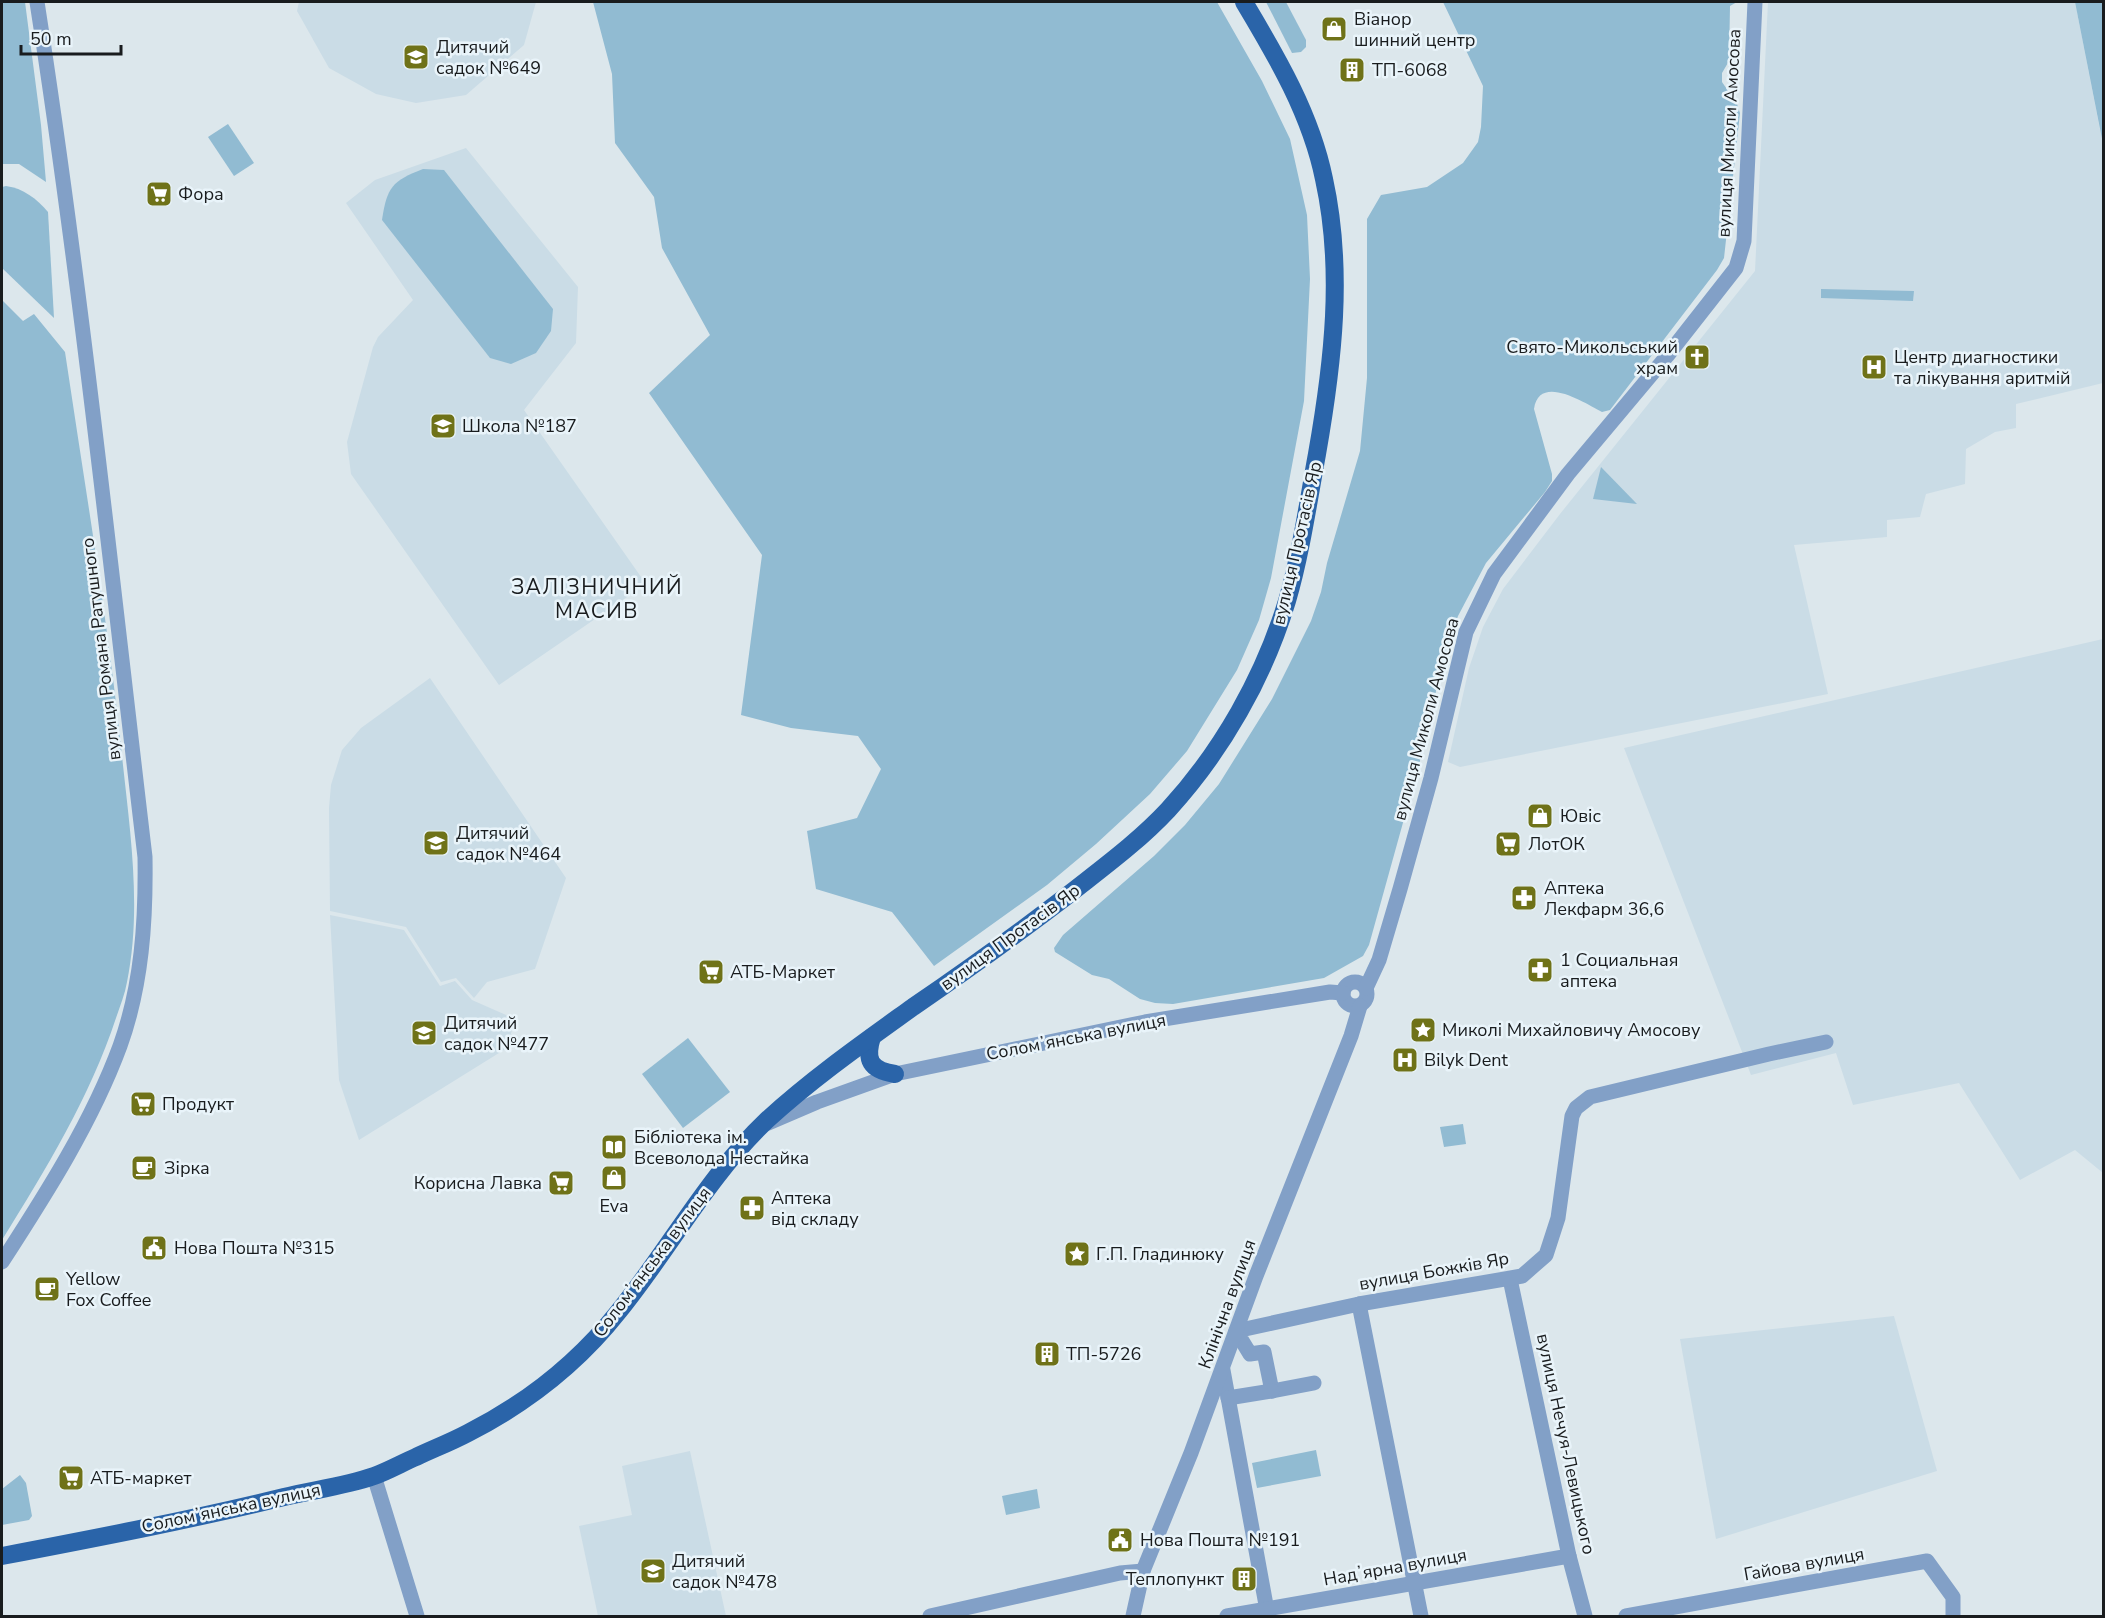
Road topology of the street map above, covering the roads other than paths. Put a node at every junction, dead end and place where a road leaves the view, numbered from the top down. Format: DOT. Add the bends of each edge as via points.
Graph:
graph roads {
  1 [pos="37,2"];
  2 [pos="1244,2"];
  3 [pos="1755,2"];
  4 [pos="1366,988"];
  5 [pos="1343,993"];
  6 [pos="1360,1006"];
  7 [pos="872,1037"];
  8 [pos="1826,1042"];
  9 [pos="895,1074"];
  10 [pos="762,1125"];
  11 [pos="2,1262"];
  12 [pos="1510,1279"];
  13 [pos="1359,1304"];
  14 [pos="1236,1331"];
  15 [pos="1223,1370"];
  16 [pos="1314,1383"];
  17 [pos="1272,1391"];
  18 [pos="1228,1398"];
  19 [pos="374,1476"];
  20 [pos="2,1556"];
  21 [pos="1569,1556"];
  22 [pos="1143,1571"];
  23 [pos="1413,1583"];
  24 [pos="1267,1613"];
  25 [pos="417,1617"];
  26 [pos="930,1617"];
  27 [pos="1134,1617"];
  28 [pos="1227,1617"];
  29 [pos="1421,1617"];
  30 [pos="1585,1617"];
  31 [pos="1626,1617"];
  32 [pos="1953,1617"];
  1 -- 11 [label="street, вулиця Романа Ратушного" via="90,391 145,857 146,904 141,954 120,1046 81,1130"];
  2 -- 7 [label="main road, вулиця Протасів Яр" via="1286,75 1310,132 1323,172 1334,248 1333,350 1322,428 1288,598 1276,632 1262,668 1232,723 1167,811 1122,853"];
  3 -- 4 [label="street, вулиця Миколи Амосова" via="1744,241 1736,268 1568,474 1494,574 1466,632 1419,822 1379,960"];
  4 -- 5 [label="street" via="1353,982"];
  4 -- 6 [label="street" via="1366,1000"];
  5 -- 6 [label="street" via="1348,1004"];
  5 -- 9 [label="street, Соломʼянська вулиця" via="1145,1022"];
  6 -- 14 [label="street, Клінічна вулиця"];
  7 -- 9 [label="main road" via="869,1059 881,1072"];
  7 -- 10 [label="main road, вулиця Протасів Яр"];
  8 -- 12 [label="street, вулиця Божків Яр" via="1583,1101 1569,1126 1558,1218 1546,1255 1522,1276"];
  9 -- 10 [label="street, Соломʼянська вулиця"];
  10 -- 19 [label="main road, Соломʼянська вулиця" via="722,1168 622,1308 579,1355 510,1409"];
  12 -- 13 [label="street, вулиця Божків Яр"];
  12 -- 21 [label="street, вулиця Нечуя-Левицького"];
  13 -- 14 [label="street, вулиця Божків Яр"];
  13 -- 23 [label="street"];
  14 -- 15 [label="street, Клінічна вулиця"];
  14 -- 17 [label="street" via="1250,1354 1264,1352"];
  15 -- 18 [label="street"];
  15 -- 22 [label="street, Клінічна вулиця"];
  16 -- 17 [label="street"];
  17 -- 18 [label="street"];
  18 -- 24 [label="street"];
  19 -- 20 [label="main road, Соломʼянська вулиця" via="224,1512"];
  19 -- 25 [label="street"];
  21 -- 23 [label="street, Надʼярна вулиця"];
  21 -- 30 [label="street, вулиця Нечуя-Левицького"];
  22 -- 26 [label="street"];
  22 -- 27 [label="street, Клінічна вулиця"];
  23 -- 24 [label="street, Надʼярна вулиця"];
  23 -- 29 [label="street"];
  24 -- 28 [label="street, Надʼярна вулиця"];
  31 -- 32 [label="street, Гайова вулиця" via="1927,1561 1953,1597"];
}
